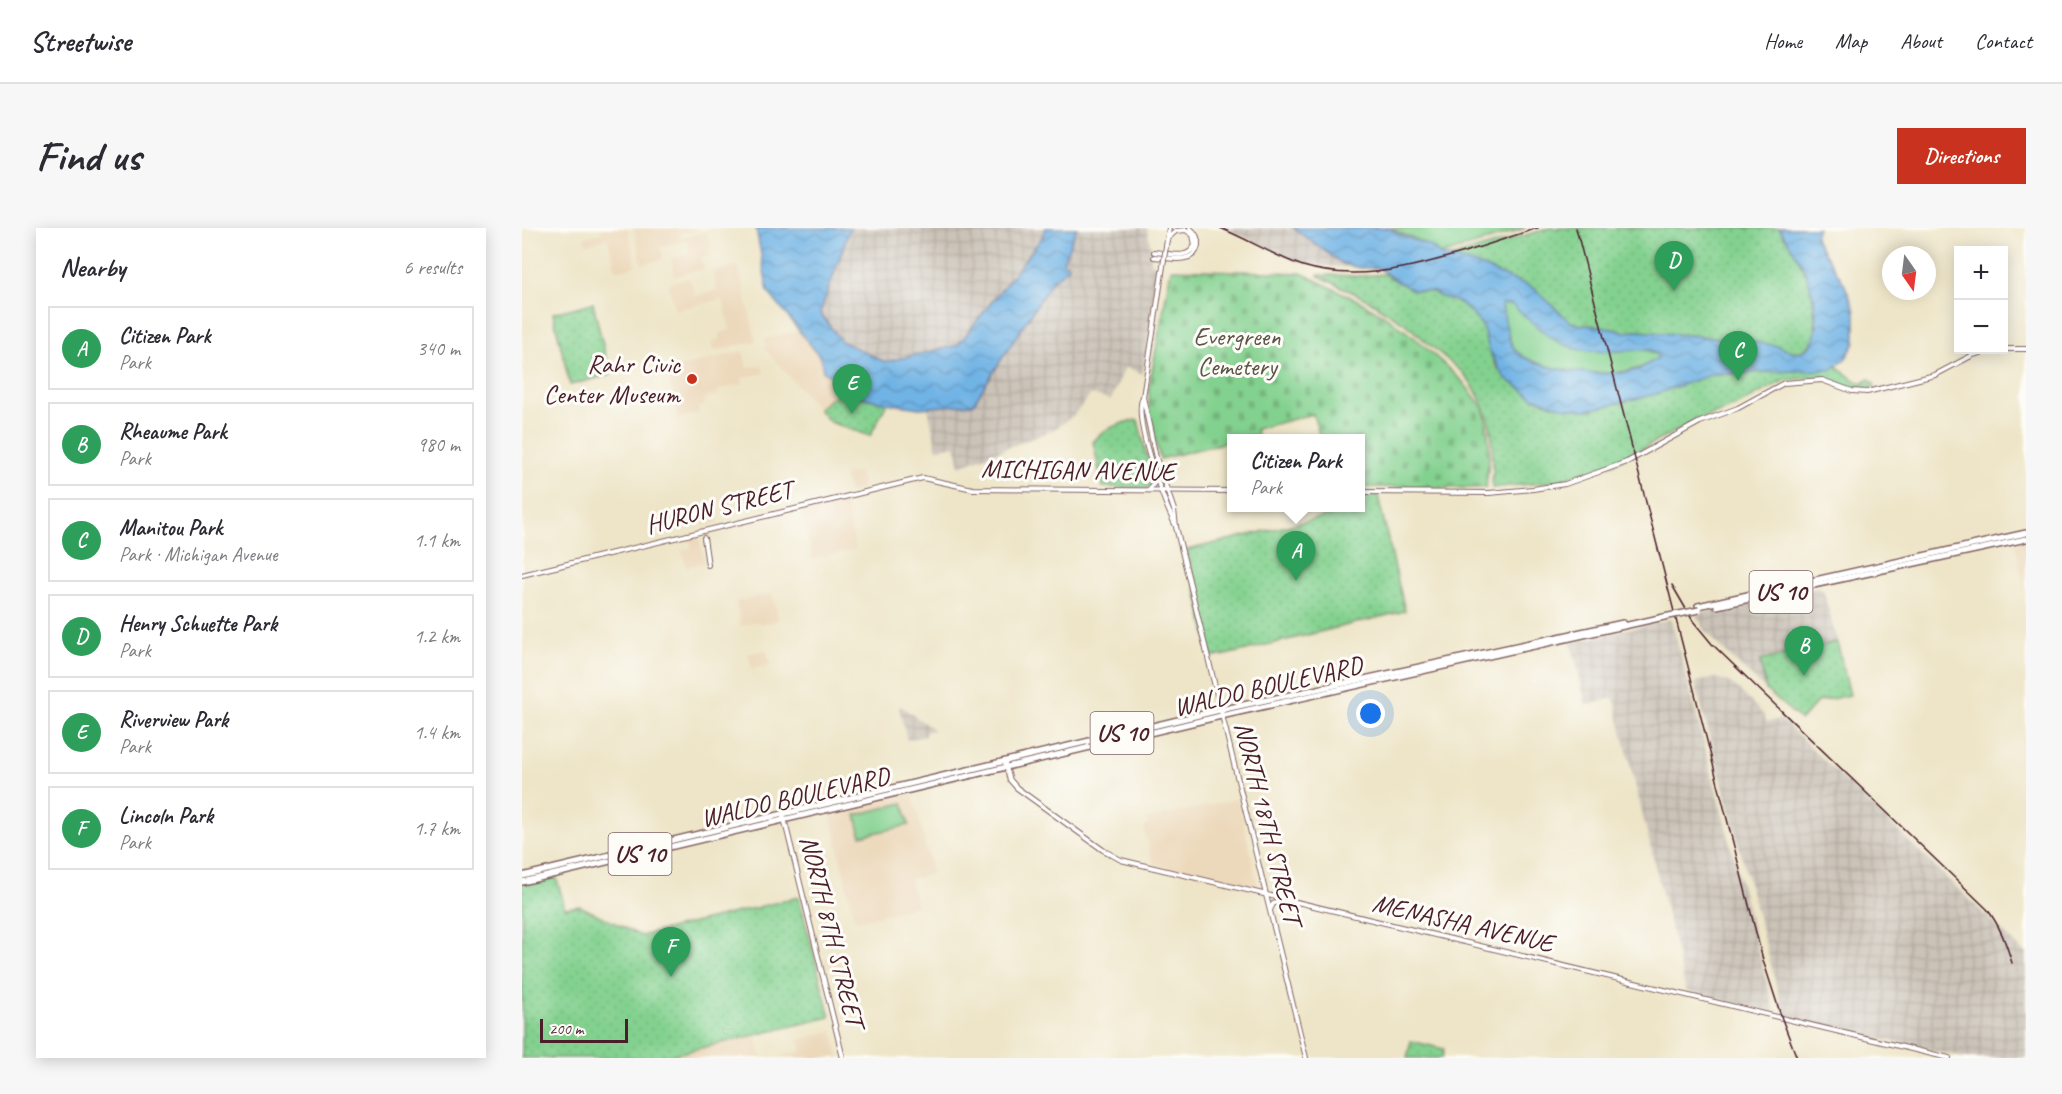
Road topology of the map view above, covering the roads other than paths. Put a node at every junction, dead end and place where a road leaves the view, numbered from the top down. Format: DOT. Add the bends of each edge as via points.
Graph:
graph roads {
  1 [pos="1169,228"];
  2 [pos="1190,228"];
  3 [pos="1168,238"];
  4 [pos="2008,349"];
  5 [pos="2026,349"];
  6 [pos="1976,354"];
  7 [pos="1143,397"];
  8 [pos="1154,470"];
  9 [pos="925,477"];
  10 [pos="1149,490"];
  11 [pos="1162,490"];
  12 [pos="1167,490"];
  13 [pos="1227,490"];
  14 [pos="1365,492"];
  15 [pos="1176,527"];
  16 [pos="2026,533"];
  17 [pos="704,538"];
  18 [pos="2026,539"];
  19 [pos="708,565"];
  20 [pos="522,575"];
  21 [pos="1698,608"];
  22 [pos="1221,713"];
  23 [pos="1005,764"];
  24 [pos="784,817"];
  25 [pos="522,876"];
  26 [pos="522,882"];
  27 [pos="1265,895"];
  28 [pos="1284,900"];
  29 [pos="1270,914"];
  30 [pos="843,1058"];
  31 [pos="1306,1058"];
  32 [pos="1949,1058"];
  1 -- 3 [label="street, NORTH 18TH STREET"];
  2 -- 3 [label="street" via="1198,241 1193,255 1182,259 1154,255 1186,255 1195,245 1193,235 1186,230 1176,231"];
  3 -- 7 [label="street, NORTH 18TH STREET, bridge"];
  4 -- 5 [label="street"];
  6 -- 14 [label="street" via="1935,375 1867,392 1822,380 1784,383 1627,462 1565,484 1489,493"];
  7 -- 8 [label="street, NORTH 18TH STREET" via="1141,416"];
  7 -- 12 [label="street, NORTH 18TH STREET"];
  8 -- 10 [label="street" via="1155,482"];
  8 -- 11 [label="street, NORTH 18TH STREET"];
  9 -- 10 [label="street, MICHIGAN AVENUE" via="973,489"];
  9 -- 20 [label="street, HURON STREET"];
  10 -- 11 [label="street, MICHIGAN AVENUE"];
  11 -- 12 [label="street, MICHIGAN AVENUE"];
  11 -- 15 [label="street, NORTH 18TH STREET"];
  12 -- 13 [label="street, MICHIGAN AVENUE"];
  12 -- 15 [label="street, NORTH 18TH STREET"];
  15 -- 22 [label="street, NORTH 18TH STREET"];
  16 -- 21 [label="main road, WALDO BOULEVARD / US 10"];
  17 -- 19 [label="street"];
  18 -- 21 [label="main road, WALDO BOULEVARD / US 10"];
  21 -- 22 [label="main road, WALDO BOULEVARD / US 10, bridge"];
  22 -- 23 [label="main road, WALDO BOULEVARD / US 10"];
  22 -- 27 [label="street, NORTH 18TH STREET"];
  23 -- 24 [label="main road, WALDO BOULEVARD / US 10"];
  23 -- 27 [label="street, MENASHA AVENUE" via="1017,788 1113,856"];
  24 -- 25 [label="main road, WALDO BOULEVARD / US 10"];
  24 -- 26 [label="main road, WALDO BOULEVARD / US 10"];
  24 -- 30 [label="street, NORTH 8TH STREET"];
  27 -- 28 [label="street, MENASHA AVENUE"];
  27 -- 29 [label="street, NORTH 18TH STREET"];
  28 -- 29 [label="street" via="1273,904"];
  28 -- 32 [label="street, MENASHA AVENUE"];
  29 -- 31 [label="street, NORTH 18TH STREET"];
}
